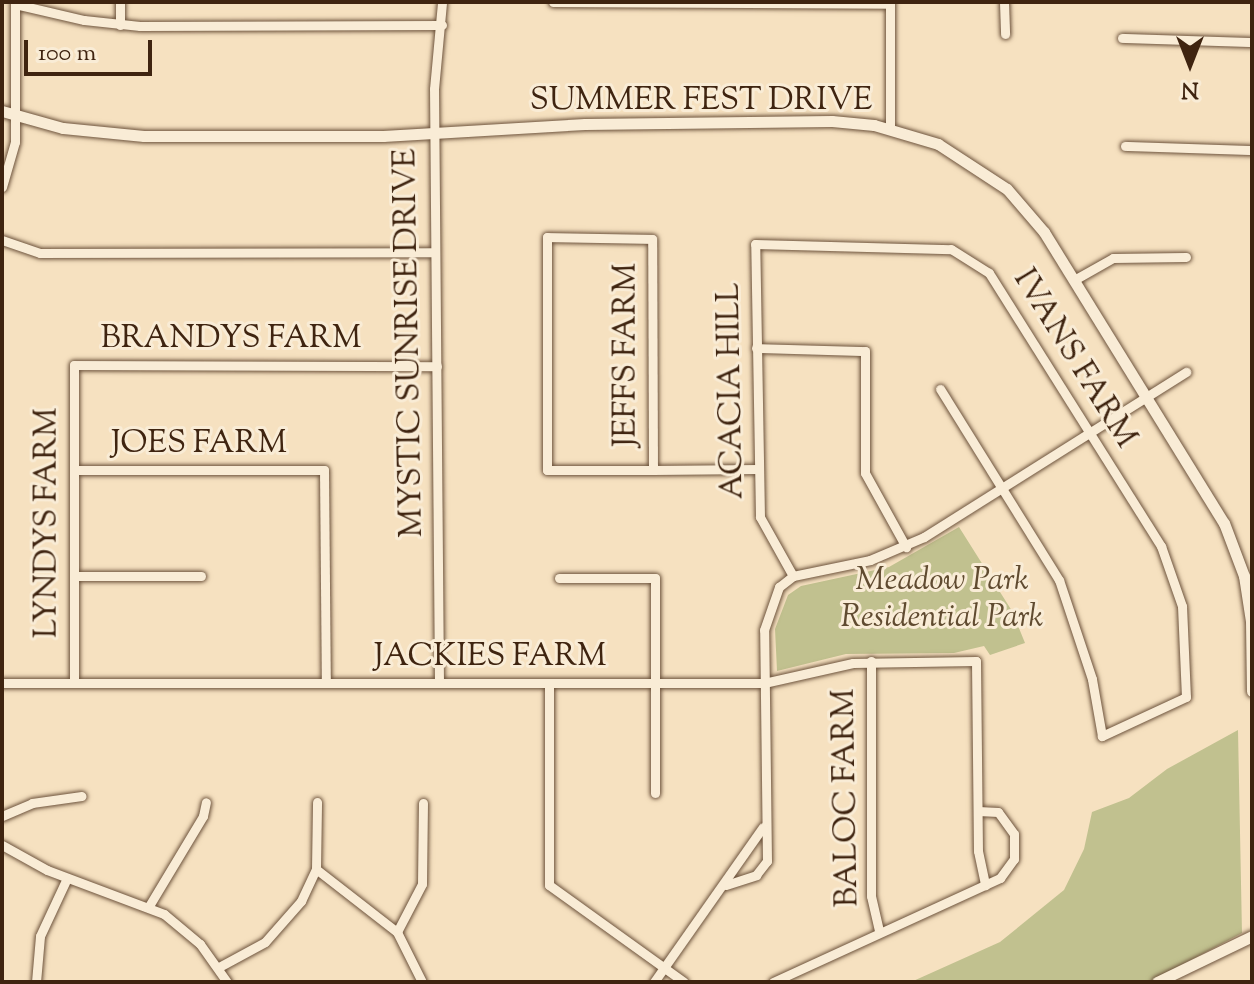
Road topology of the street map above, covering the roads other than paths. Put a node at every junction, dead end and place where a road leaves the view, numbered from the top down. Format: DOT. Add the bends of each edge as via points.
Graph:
graph roads {
  1 [pos="120,2"];
  2 [pos="442,2"];
  3 [pos="1004,2"];
  4 [pos="15,3"];
  5 [pos="890,3"];
  6 [pos="553,4"];
  7 [pos="120,25"];
  8 [pos="442,25"];
  9 [pos="1005,34"];
  10 [pos="1122,38"];
  11 [pos="1252,42"];
  12 [pos="2,111"];
  13 [pos="15,116"];
  14 [pos="890,128"];
  15 [pos="434,134"];
  16 [pos="1125,146"];
  17 [pos="1252,150"];
  18 [pos="2,187"];
  19 [pos="2,240"];
  20 [pos="755,244"];
  21 [pos="435,252"];
  22 [pos="1186,257"];
  23 [pos="1074,280"];
  24 [pos="756,348"];
  25 [pos="74,365"];
  26 [pos="437,366"];
  27 [pos="1186,372"];
  28 [pos="940,389"];
  29 [pos="1148,397"];
  30 [pos="1091,433"];
  31 [pos="758,469"];
  32 [pos="74,470"];
  33 [pos="653,470"];
  34 [pos="1003,488"];
  35 [pos="906,547"];
  36 [pos="74,576"];
  37 [pos="201,576"];
  38 [pos="793,576"];
  39 [pos="559,578"];
  40 [pos="1252,652"];
  41 [pos="871,661"];
  42 [pos="74,682"];
  43 [pos="2,683"];
  44 [pos="326,683"];
  45 [pos="439,683"];
  46 [pos="549,683"];
  47 [pos="655,683"];
  48 [pos="764,683"];
  49 [pos="1252,691"];
  50 [pos="655,793"];
  51 [pos="82,796"];
  52 [pos="206,802"];
  53 [pos="317,802"];
  54 [pos="423,803"];
  55 [pos="978,811"];
  56 [pos="2,816"];
  57 [pos="763,827"];
  58 [pos="2,845"];
  59 [pos="316,869"];
  60 [pos="67,878"];
  61 [pos="726,885"];
  62 [pos="985,885"];
  63 [pos="149,906"];
  64 [pos="397,932"];
  65 [pos="879,932"];
  66 [pos="1252,936"];
  67 [pos="219,967"];
  68 [pos="665,968"];
  69 [pos="36,982"];
  70 [pos="227,982"];
  71 [pos="422,982"];
  72 [pos="654,982"];
  73 [pos="684,982"];
  74 [pos="773,982"];
  75 [pos="1157,982"];
  1 -- 7 [label="street"];
  2 -- 8 [label="street, MYSTIC SUNRISE DRIVE"];
  3 -- 9 [label="street"];
  4 -- 7 [label="street"];
  4 -- 13 [label="street"];
  5 -- 6 [label="street"];
  5 -- 14 [label="street"];
  7 -- 8 [label="street"];
  8 -- 15 [label="street, MYSTIC SUNRISE DRIVE"];
  10 -- 11 [label="street"];
  12 -- 13 [label="street, SUMMER FEST DRIVE"];
  13 -- 15 [label="street, SUMMER FEST DRIVE" via="63,128 144,136"];
  13 -- 18 [label="street" via="13,155"];
  14 -- 15 [label="street, SUMMER FEST DRIVE" via="848,122 677,123"];
  14 -- 23 [label="street, SUMMER FEST DRIVE" via="938,144 1007,189 1044,232"];
  15 -- 21 [label="street, MYSTIC SUNRISE DRIVE"];
  16 -- 17 [label="street"];
  19 -- 21 [label="street" via="40,253"];
  20 -- 24 [label="street, ACACIA HILL"];
  20 -- 30 [label="street, IVANS FARM" via="926,247 973,258 1003,292"];
  21 -- 26 [label="street, MYSTIC SUNRISE DRIVE"];
  22 -- 23 [label="street" via="1113,258"];
  23 -- 29 [label="street, SUMMER FEST DRIVE"];
  24 -- 31 [label="street, ACACIA HILL"];
  24 -- 35 [label="street" via="865,351 865,473"];
  25 -- 26 [label="street, BRANDYS FARM"];
  25 -- 32 [label="street, LYNDYS FARM"];
  26 -- 45 [label="street, MYSTIC SUNRISE DRIVE"];
  27 -- 29 [label="street"];
  28 -- 34 [label="street"];
  29 -- 30 [label="street"];
  29 -- 40 [label="street, SUMMER FEST DRIVE" via="1235,546"];
  30 -- 34 [label="street"];
  30 -- 34 [label="street, IVANS FARM" via="1161,546 1174,577 1185,632 1186,697 1102,736 1092,679 1059,580"];
  31 -- 33 [label="street"];
  31 -- 38 [label="street, ACACIA HILL" via="760,517"];
  32 -- 36 [label="street, LYNDYS FARM"];
  32 -- 44 [label="street, JOES FARM" via="324,470"];
  33 -- 33 [label="street, JEFFS FARM" via="652,239 547,237 547,470"];
  34 -- 35 [label="street"];
  35 -- 38 [label="street"];
  36 -- 37 [label="street"];
  36 -- 42 [label="street, LYNDYS FARM"];
  38 -- 48 [label="street" via="779,587 766,615"];
  39 -- 47 [label="street" via="655,578"];
  40 -- 49 [label="street, SUMMER FEST DRIVE"];
  41 -- 48 [label="street, JACKIES FARM"];
  41 -- 55 [label="street, JACKIES FARM" via="976,661"];
  41 -- 65 [label="street, BALOC FARM" via="871,896"];
  42 -- 43 [label="street, JACKIES FARM"];
  42 -- 44 [label="street, JACKIES FARM"];
  44 -- 45 [label="street, JACKIES FARM"];
  45 -- 46 [label="street, JACKIES FARM"];
  46 -- 47 [label="street, JACKIES FARM"];
  46 -- 68 [label="street" via="549,885"];
  47 -- 48 [label="street, JACKIES FARM"];
  47 -- 50 [label="street"];
  48 -- 57 [label="street"];
  51 -- 56 [label="street" via="32,803"];
  52 -- 63 [label="street" via="203,816"];
  53 -- 59 [label="street"];
  54 -- 64 [label="street" via="422,884"];
  55 -- 62 [label="street"];
  55 -- 62 [label="street" via="998,812 1014,834 1014,859 1000,878"];
  57 -- 61 [label="street"];
  57 -- 61 [label="street" via="763,869"];
  58 -- 60 [label="street"];
  59 -- 64 [label="street"];
  59 -- 67 [label="street" via="282,928"];
  60 -- 63 [label="street"];
  60 -- 69 [label="street" via="40,936"];
  61 -- 68 [label="street"];
  62 -- 65 [label="street"];
  63 -- 67 [label="street" via="190,934"];
  64 -- 71 [label="street"];
  65 -- 74 [label="street"];
  66 -- 75 [label="street"];
  67 -- 70 [label="street"];
  68 -- 72 [label="street"];
  68 -- 73 [label="street"];
}
